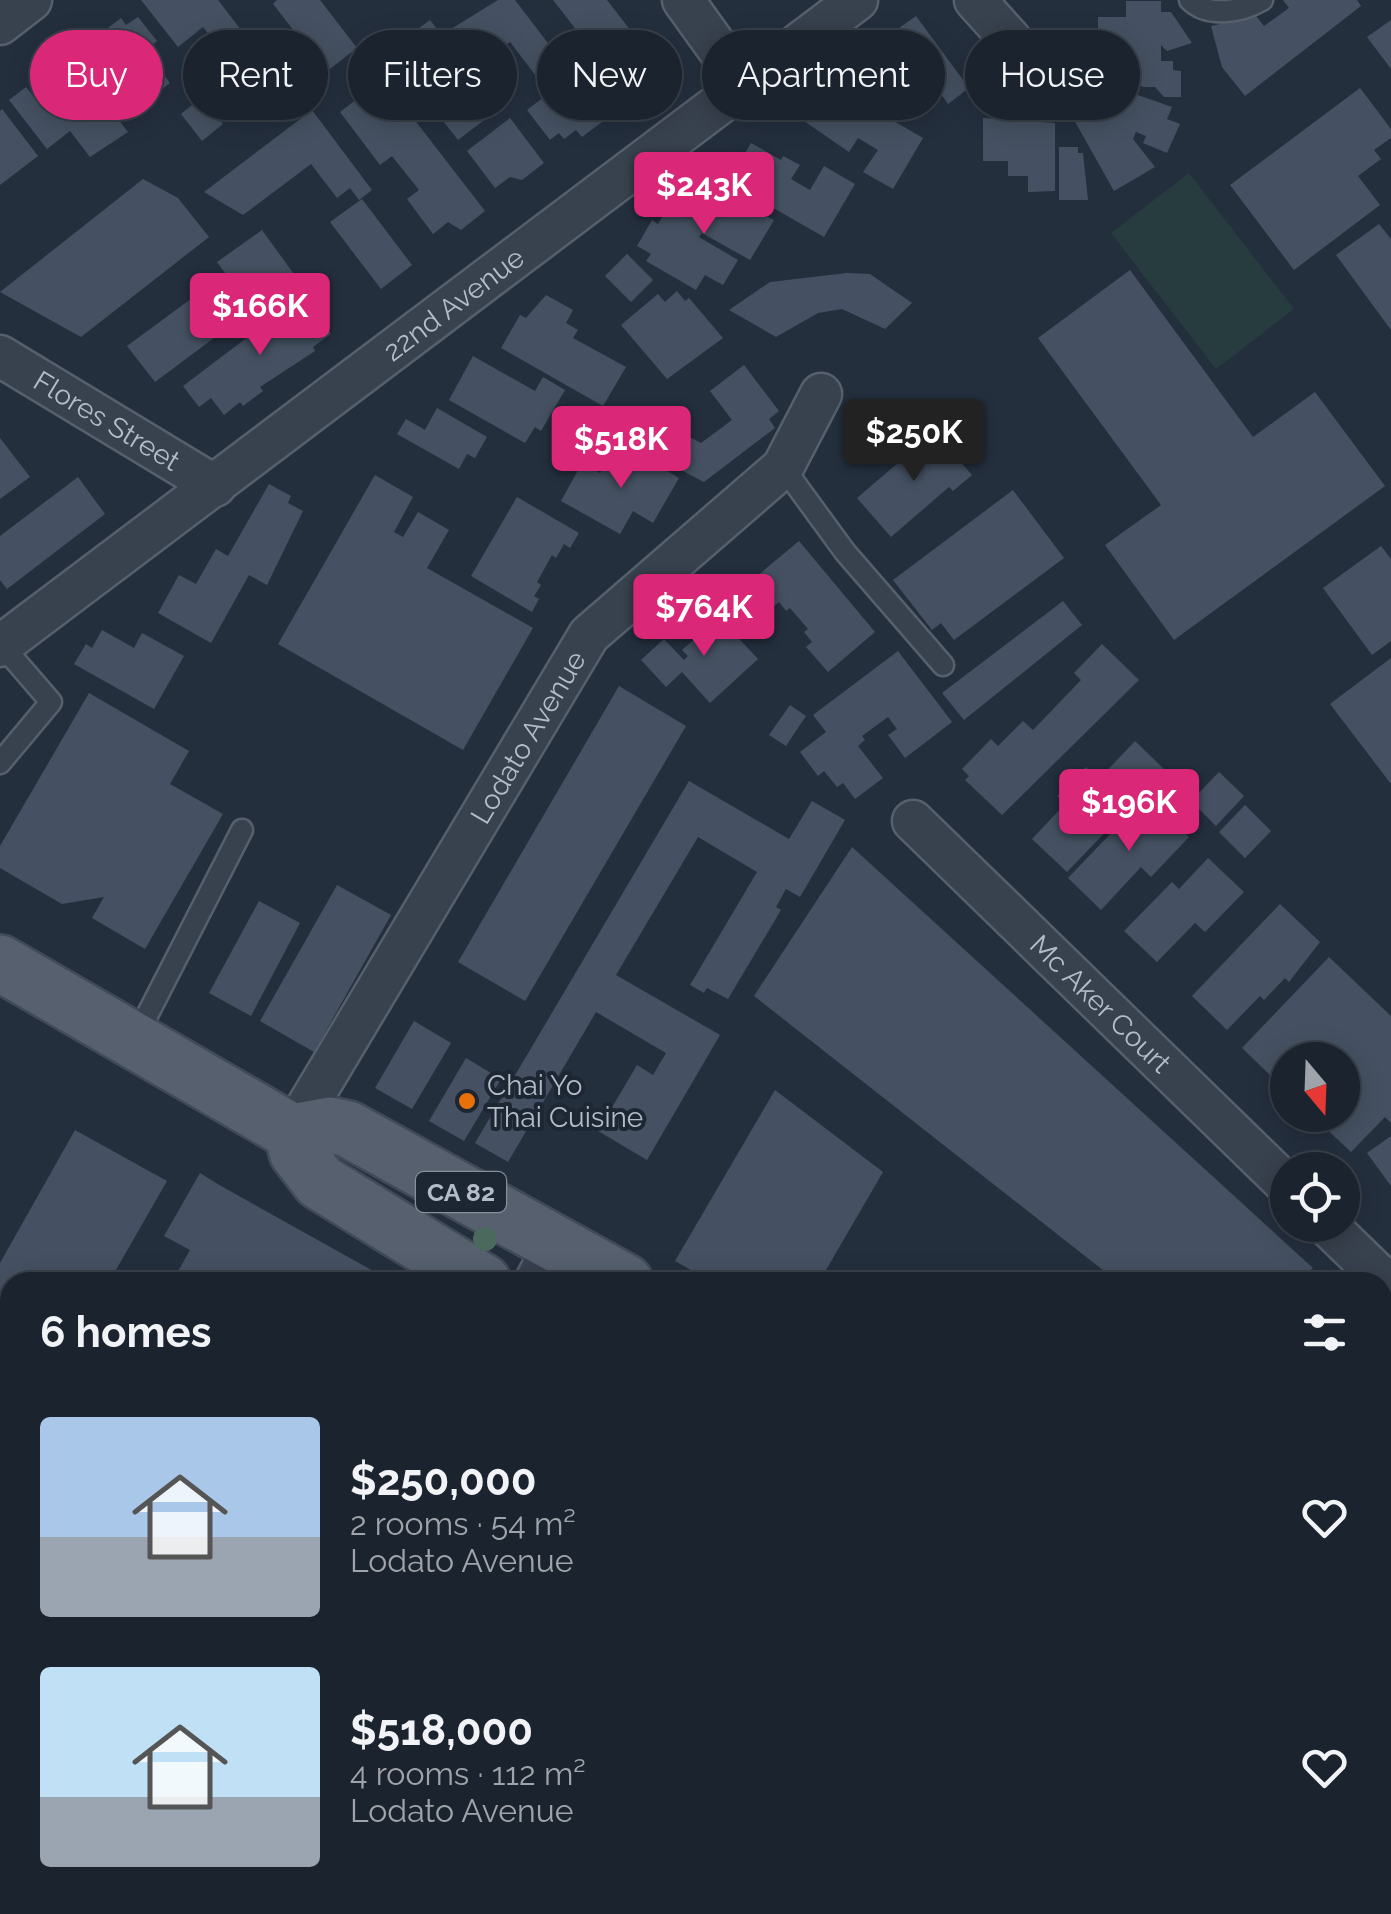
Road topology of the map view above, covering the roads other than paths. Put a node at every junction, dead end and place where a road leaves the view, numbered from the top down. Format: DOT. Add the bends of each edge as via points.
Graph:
graph roads {
  1 [pos="32,0"];
  2 [pos="683,0"];
  3 [pos="857,0"];
  4 [pos="975,0"];
  5 [pos="1190,0"];
  6 [pos="1262,0"];
  7 [pos="0,24"];
  8 [pos="705,30"];
  9 [pos="817,30"];
  10 [pos="1002,30"];
  11 [pos="702,117"];
  12 [pos="0,356"];
  13 [pos="821,394"];
  14 [pos="783,467"];
  15 [pos="215,486"];
  16 [pos="1,644"];
  17 [pos="943,664"];
  18 [pos="0,762"];
  19 [pos="913,821"];
  20 [pos="242,830"];
  21 [pos="4,973"];
  22 [pos="134,1040"];
  23 [pos="292,1132"];
  24 [pos="1270,1168"];
  25 [pos="1345,1242"];
  26 [pos="545,1264"];
  27 [pos="467,1272"];
  28 [pos="581,1272"];
  29 [pos="1376,1272"];
  1 -- 7 [label="street"];
  2 -- 8 [label="street"];
  3 -- 9 [label="street, 22nd Avenue"];
  4 -- 10 [label="street"];
  5 -- 6 [label="lane" via="1199,9 1224,12"];
  11 -- 15 [label="street, 22nd Avenue"];
  12 -- 15 [label="street, Flores Street"];
  13 -- 14 [label="street, Lodato Avenue"];
  14 -- 17 [label="lane" via="845,552"];
  14 -- 23 [label="street, Lodato Avenue" via="589,636"];
  15 -- 16 [label="street, 22nd Avenue"];
  16 -- 18 [label="lane" via="52,702"];
  19 -- 24 [label="street, Mc Aker Court"];
  20 -- 22 [label="lane"];
  21 -- 22 [label="main road"];
  22 -- 23 [label="main road"];
  23 -- 26 [label="main road, CA 82" via="348,1129"];
  23 -- 27 [label="main road, CA 82" via="320,1182"];
  25 -- 29 [label="street"];
  26 -- 28 [label="main road, CA 82"];
}
